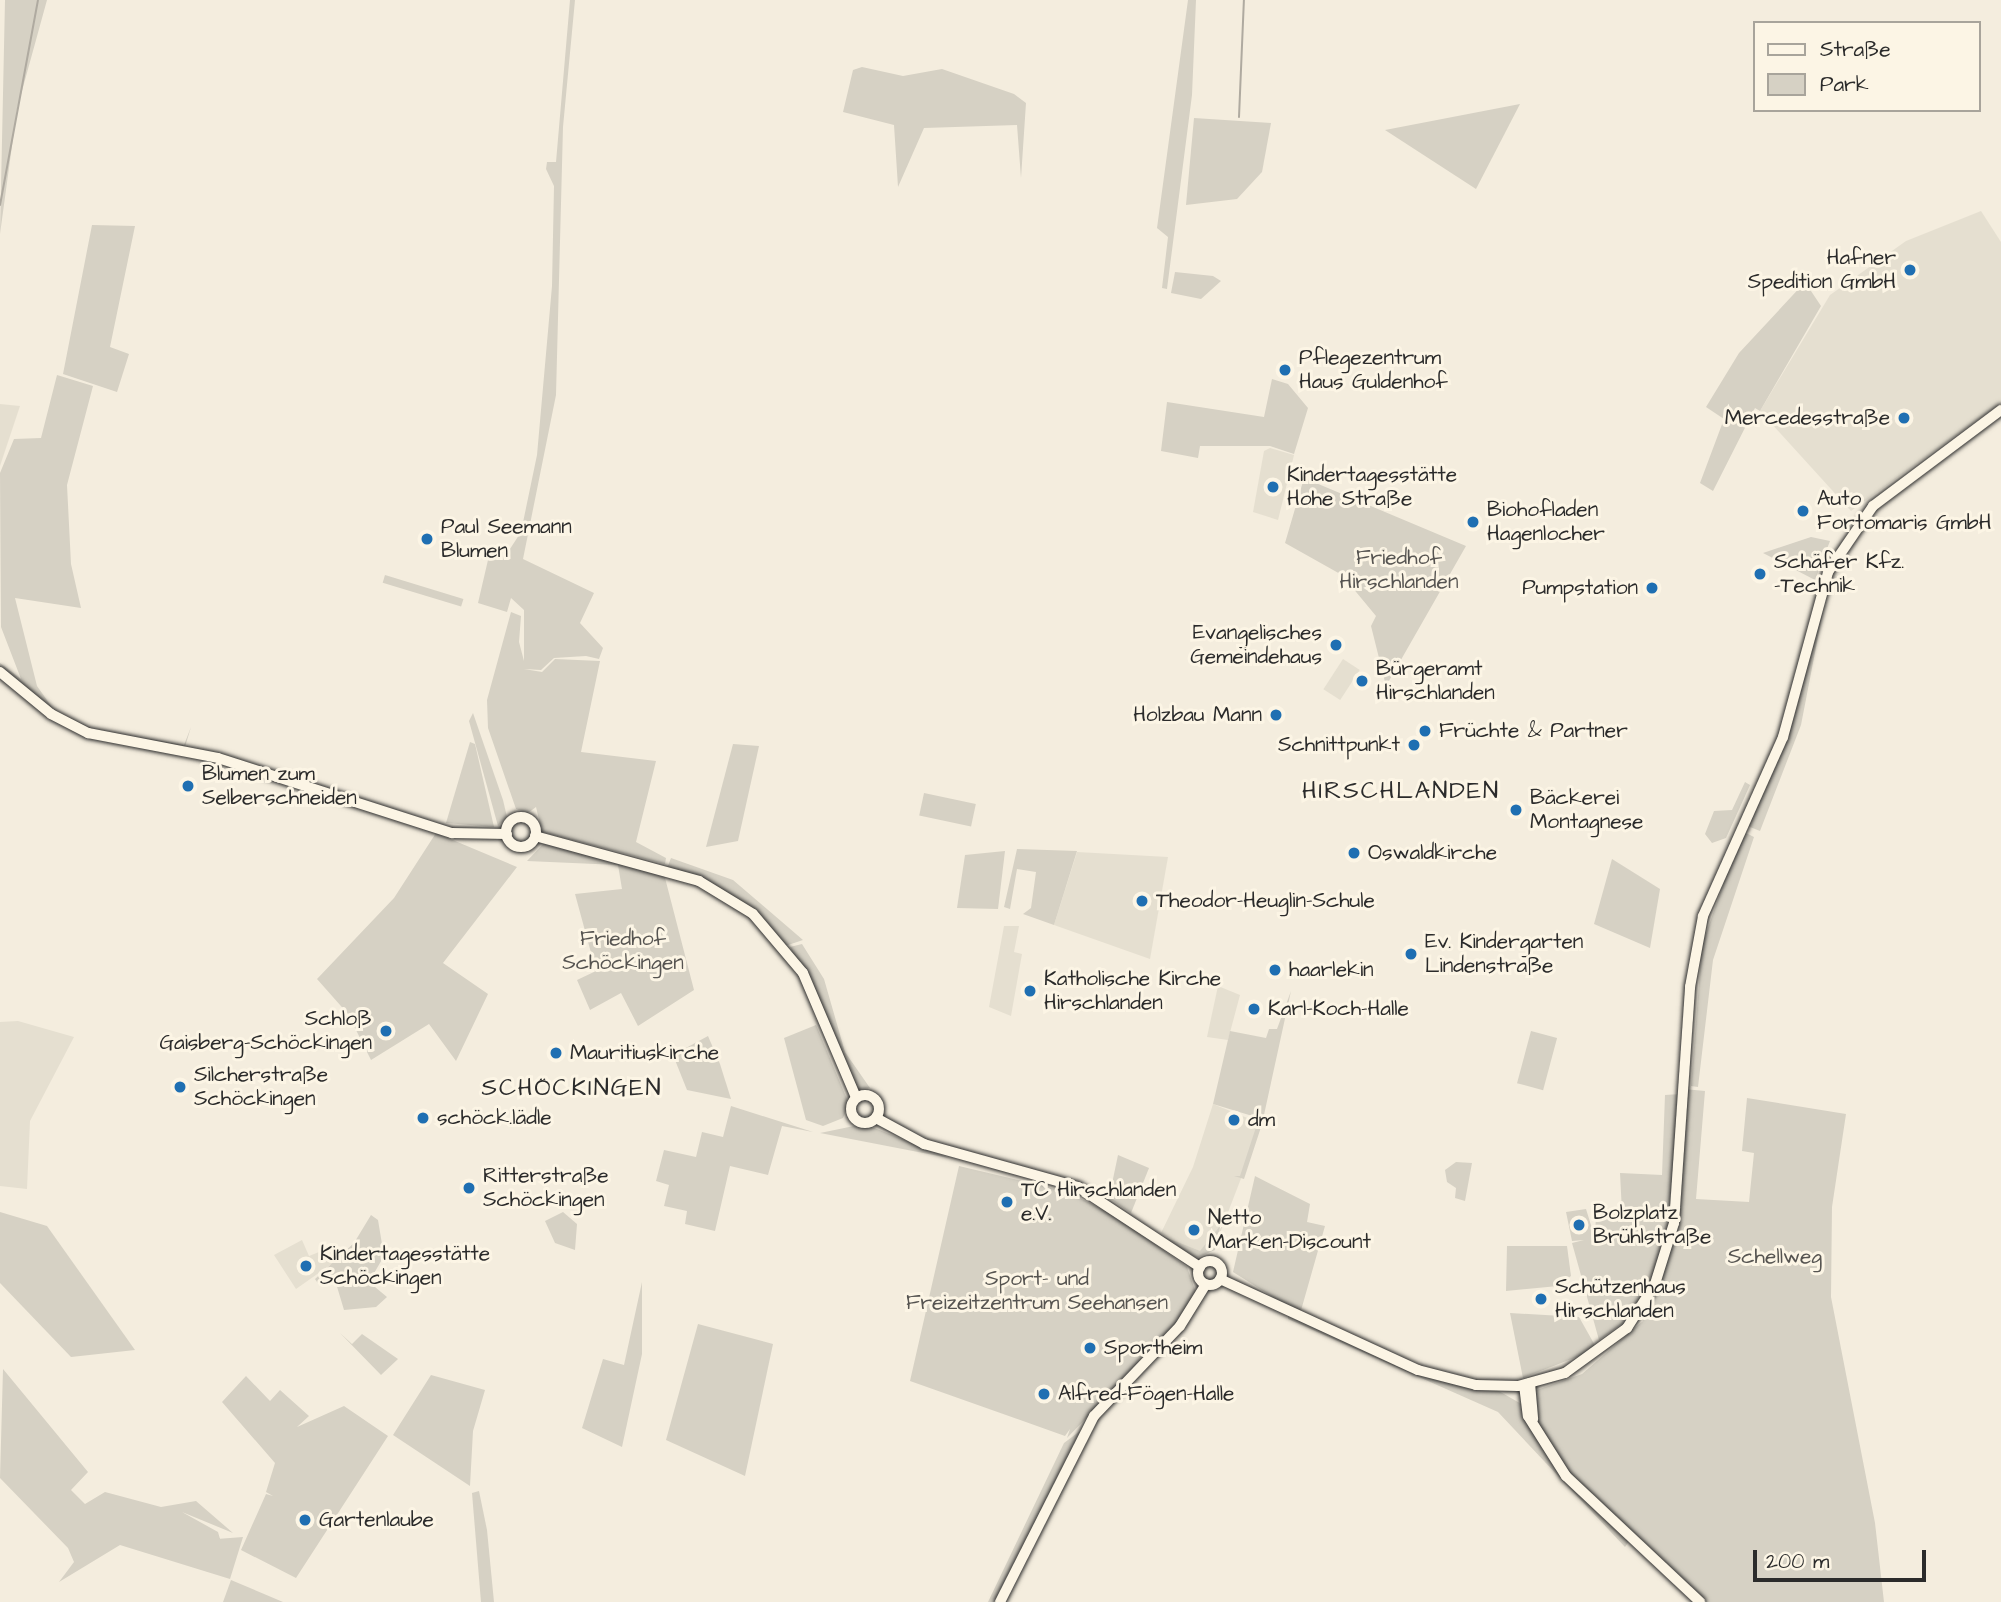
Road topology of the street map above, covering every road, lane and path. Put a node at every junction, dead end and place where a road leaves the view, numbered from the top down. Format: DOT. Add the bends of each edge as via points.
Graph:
graph roads {
  1 [pos="2001,410"];
  2 [pos="0,672"];
  3 [pos="506,834"];
  4 [pos="535,836"];
  5 [pos="856,1097"];
  6 [pos="876,1118"];
  7 [pos="1200,1267"];
  8 [pos="1220,1279"];
  9 [pos="1206,1284"];
  10 [pos="1527,1384"];
  11 [pos="1492,1387"];
  12 [pos="1523,1405"];
  13 [pos="1534,1424"];
  14 [pos="1000,1602"];
  15 [pos="1700,1602"];
  1 -- 10 [label="main road" via="1873,506 1828,572 1787,726 1718,874 1696,944 1677,1199 1664,1261 1639,1313 1610,1345 1596,1356"];
  2 -- 3 [label="main road" via="51,714 88,733 218,758 452,832"];
  3 -- 4 [label="main road" via="521,847"];
  3 -- 4 [label="main road" via="521,818 533,824"];
  4 -- 5 [label="main road" via="699,881 753,914 803,973"];
  5 -- 6 [label="main road" via="875,1098"];
  5 -- 6 [label="main road" via="853,1117 864,1123"];
  6 -- 7 [label="main road" via="924,1144 1087,1191"];
  7 -- 8 [label="main road" via="1215,1262"];
  7 -- 9 [label="main road"];
  8 -- 9 [label="main road"];
  8 -- 11 [label="main road" via="1419,1370"];
  9 -- 14 [label="main road" via="1180,1326 1094,1416"];
  10 -- 11 [label="main road"];
  10 -- 12 [label="main road"];
  10 -- 13 [label="main road"];
  11 -- 12 [label="main road"];
  12 -- 13 [label="main road"];
  13 -- 15 [label="main road" via="1585,1499"];
}
